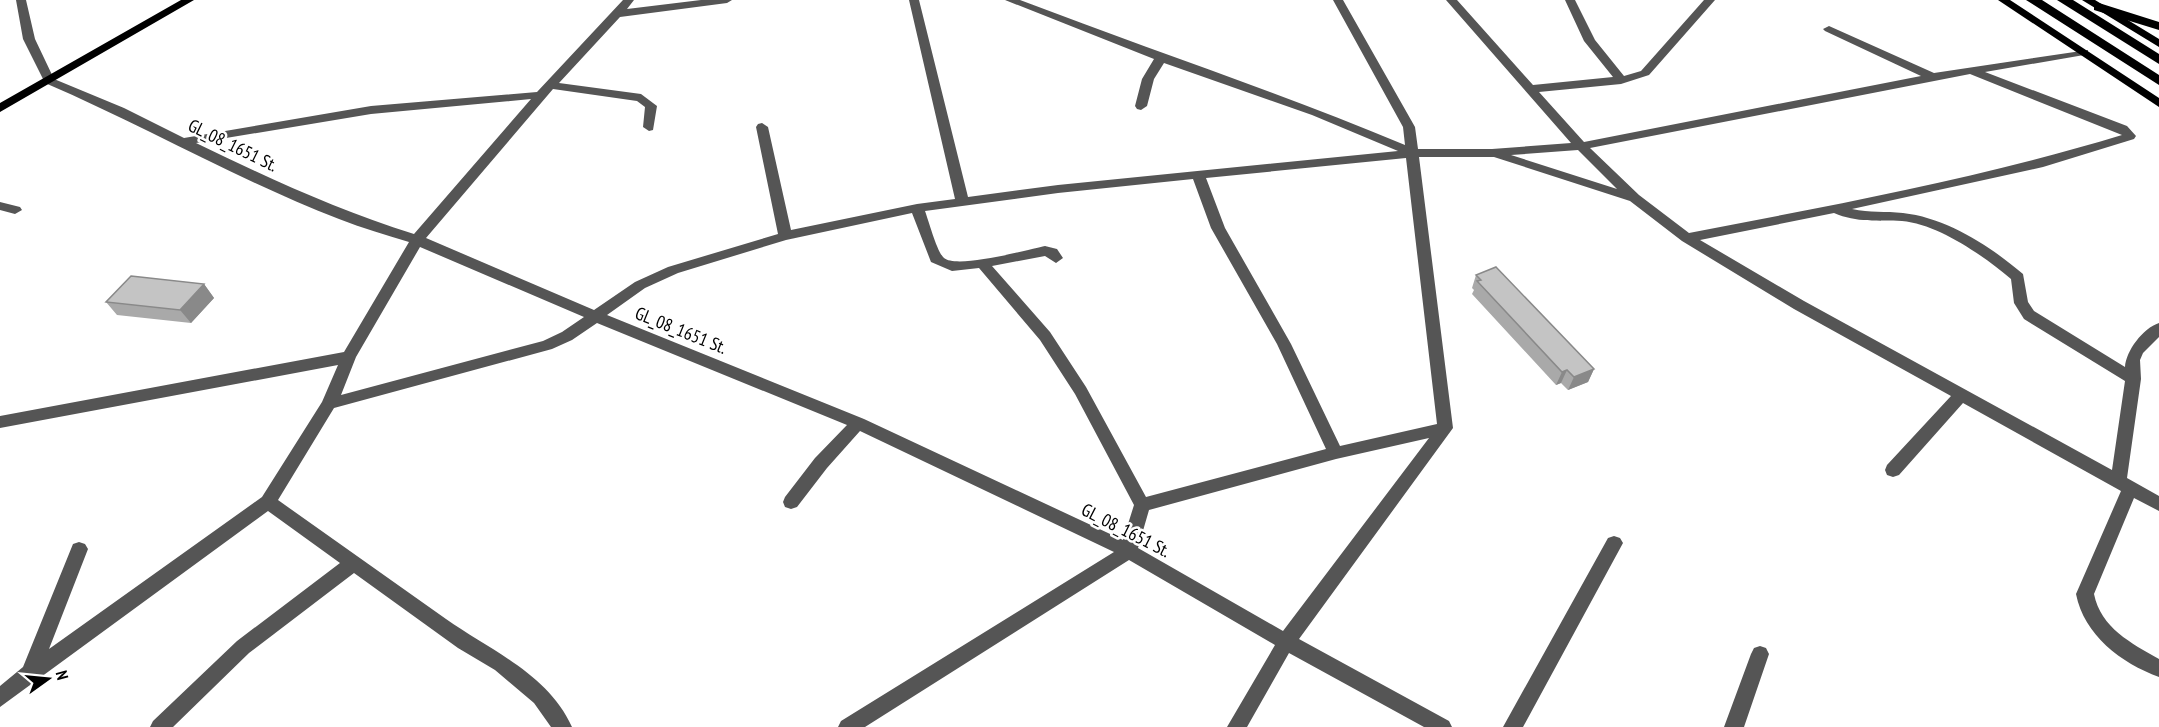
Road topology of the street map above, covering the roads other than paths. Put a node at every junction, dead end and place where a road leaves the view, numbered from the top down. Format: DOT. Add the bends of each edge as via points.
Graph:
graph roads {
  1 [pos="21,0"];
  2 [pos="189,0"];
  3 [pos="629,0"];
  4 [pos="727,0"];
  5 [pos="914,0"];
  6 [pos="1010,0"];
  7 [pos="1338,0"];
  8 [pos="1451,0"];
  9 [pos="1570,0"];
  10 [pos="1710,0"];
  11 [pos="2003,0"];
  12 [pos="2033,0"];
  13 [pos="2064,0"];
  14 [pos="2093,3"];
  15 [pos="614,14"];
  16 [pos="2159,26"];
  17 [pos="1829,29"];
  18 [pos="2159,44"];
  19 [pos="2084,52"];
  20 [pos="1161,58"];
  21 [pos="2159,60"];
  22 [pos="1972,71"];
  23 [pos="1933,77"];
  24 [pos="1621,80"];
  25 [pos="50,81"];
  26 [pos="2159,81"];
  27 [pos="1529,89"];
  28 [pos="546,90"];
  29 [pos="2159,103"];
  30 [pos="1141,106"];
  31 [pos="0,108"];
  32 [pos="649,127"];
  33 [pos="762,127"];
  34 [pos="182,142"];
  35 [pos="1581,146"];
  36 [pos="1414,153"];
  37 [pos="1492,153"];
  38 [pos="1198,175"];
  39 [pos="1634,198"];
  40 [pos="962,200"];
  41 [pos="0,206"];
  42 [pos="917,208"];
  43 [pos="1834,209"];
  44 [pos="15,210"];
  45 [pos="785,236"];
  46 [pos="1687,238"];
  47 [pos="417,240"];
  48 [pos="1056,258"];
  49 [pos="982,263"];
  50 [pos="597,317"];
  51 [pos="2159,328"];
  52 [pos="349,357"];
  53 [pos="2133,379"];
  54 [pos="1962,393"];
  55 [pos="329,404"];
  56 [pos="0,422"];
  57 [pos="858,423"];
  58 [pos="1445,428"];
  59 [pos="1336,453"];
  60 [pos="1893,470"];
  61 [pos="2124,485"];
  62 [pos="268,502"];
  63 [pos="791,502"];
  64 [pos="2159,504"];
  65 [pos="1142,505"];
  66 [pos="1614,543"];
  67 [pos="79,549"];
  68 [pos="1129,551"];
  69 [pos="354,563"];
  70 [pos="1286,642"];
  71 [pos="1760,654"];
  72 [pos="2159,669"];
  73 [pos="30,673"];
  74 [pos="0,698"];
  75 [pos="160,727"];
  76 [pos="562,727"];
  77 [pos="848,727"];
  78 [pos="1237,727"];
  79 [pos="1442,727"];
  80 [pos="1513,727"];
  81 [pos="1734,727"];
  1 -- 25 [label="street" via="29,39"];
  2 -- 25 [label="main road"];
  3 -- 15 [label="street"];
  4 -- 15 [label="street"];
  5 -- 40 [label="street"];
  6 -- 20 [label="street"];
  7 -- 36 [label="street" via="1409,127"];
  8 -- 27 [label="street"];
  9 -- 24 [label="street" via="1590,41"];
  10 -- 24 [label="street" via="1653,67 1637,77"];
  11 -- 19 [label="main road"];
  12 -- 26 [label="highway"];
  13 -- 21 [label="highway"];
  14 -- 16 [label="highway"];
  14 -- 18 [label="main road"];
  15 -- 28 [label="street"];
  17 -- 23 [label="street"];
  19 -- 22 [label="street"];
  19 -- 29 [label="main road"];
  20 -- 30 [label="street" via="1148,79"];
  20 -- 36 [label="street" via="1316,112"];
  22 -- 23 [label="street"];
  22 -- 43 [label="street" via="2123,129 2130,136 2043,163"];
  23 -- 35 [label="street"];
  24 -- 27 [label="street"];
  25 -- 31 [label="main road"];
  25 -- 34 [label="street, GL_08_1651 St."];
  27 -- 35 [label="street"];
  28 -- 32 [label="street" via="641,99 651,106"];
  28 -- 34 [label="street" via="371,110"];
  28 -- 47 [label="street"];
  33 -- 45 [label="street"];
  34 -- 47 [label="street, GL_08_1651 St." via="286,192"];
  35 -- 37 [label="street"];
  35 -- 39 [label="street"];
  36 -- 37 [label="street"];
  36 -- 38 [label="street"];
  36 -- 58 [label="street"];
  37 -- 39 [label="street"];
  38 -- 40 [label="street"];
  38 -- 59 [label="street" via="1218,228 1284,344"];
  39 -- 46 [label="street"];
  40 -- 42 [label="street"];
  41 -- 44 [label="street"];
  42 -- 45 [label="street"];
  42 -- 49 [label="street" via="936,259 942,265"];
  43 -- 46 [label="street"];
  43 -- 53 [label="street" via="1873,218 1916,219 1965,240 2018,277 2021,303 2029,315"];
  45 -- 50 [label="street" via="673,270 640,285"];
  46 -- 54 [label="street" via="1799,305"];
  47 -- 50 [label="street, GL_08_1651 St."];
  47 -- 52 [label="street"];
  48 -- 49 [label="street" via="1045,251"];
  49 -- 65 [label="street" via="1045,336 1081,391"];
  50 -- 55 [label="street" via="547,345"];
  50 -- 57 [label="street, GL_08_1651 St."];
  51 -- 53 [label="street" via="2137,350"];
  52 -- 55 [label="street"];
  52 -- 56 [label="street"];
  53 -- 61 [label="street"];
  54 -- 60 [label="street"];
  54 -- 61 [label="street"];
  55 -- 62 [label="street"];
  57 -- 63 [label="street"];
  57 -- 68 [label="street, GL_08_1651 St."];
  58 -- 59 [label="street"];
  58 -- 70 [label="street"];
  59 -- 65 [label="street"];
  61 -- 64 [label="street"];
  61 -- 72 [label="street" via="2085,594 2086,610 2097,627 2124,649"];
  62 -- 69 [label="street"];
  62 -- 73 [label="street"];
  65 -- 68 [label="street"];
  66 -- 80 [label="street"];
  67 -- 73 [label="street"];
  68 -- 70 [label="street, GL_08_1651 St."];
  68 -- 77 [label="street"];
  69 -- 75 [label="street" via="243,647"];
  69 -- 76 [label="street" via="464,642 502,664 541,697"];
  70 -- 78 [label="street"];
  70 -- 79 [label="street, GL_08_1651 St."];
  71 -- 81 [label="street"];
  73 -- 74 [label="street"];
}
